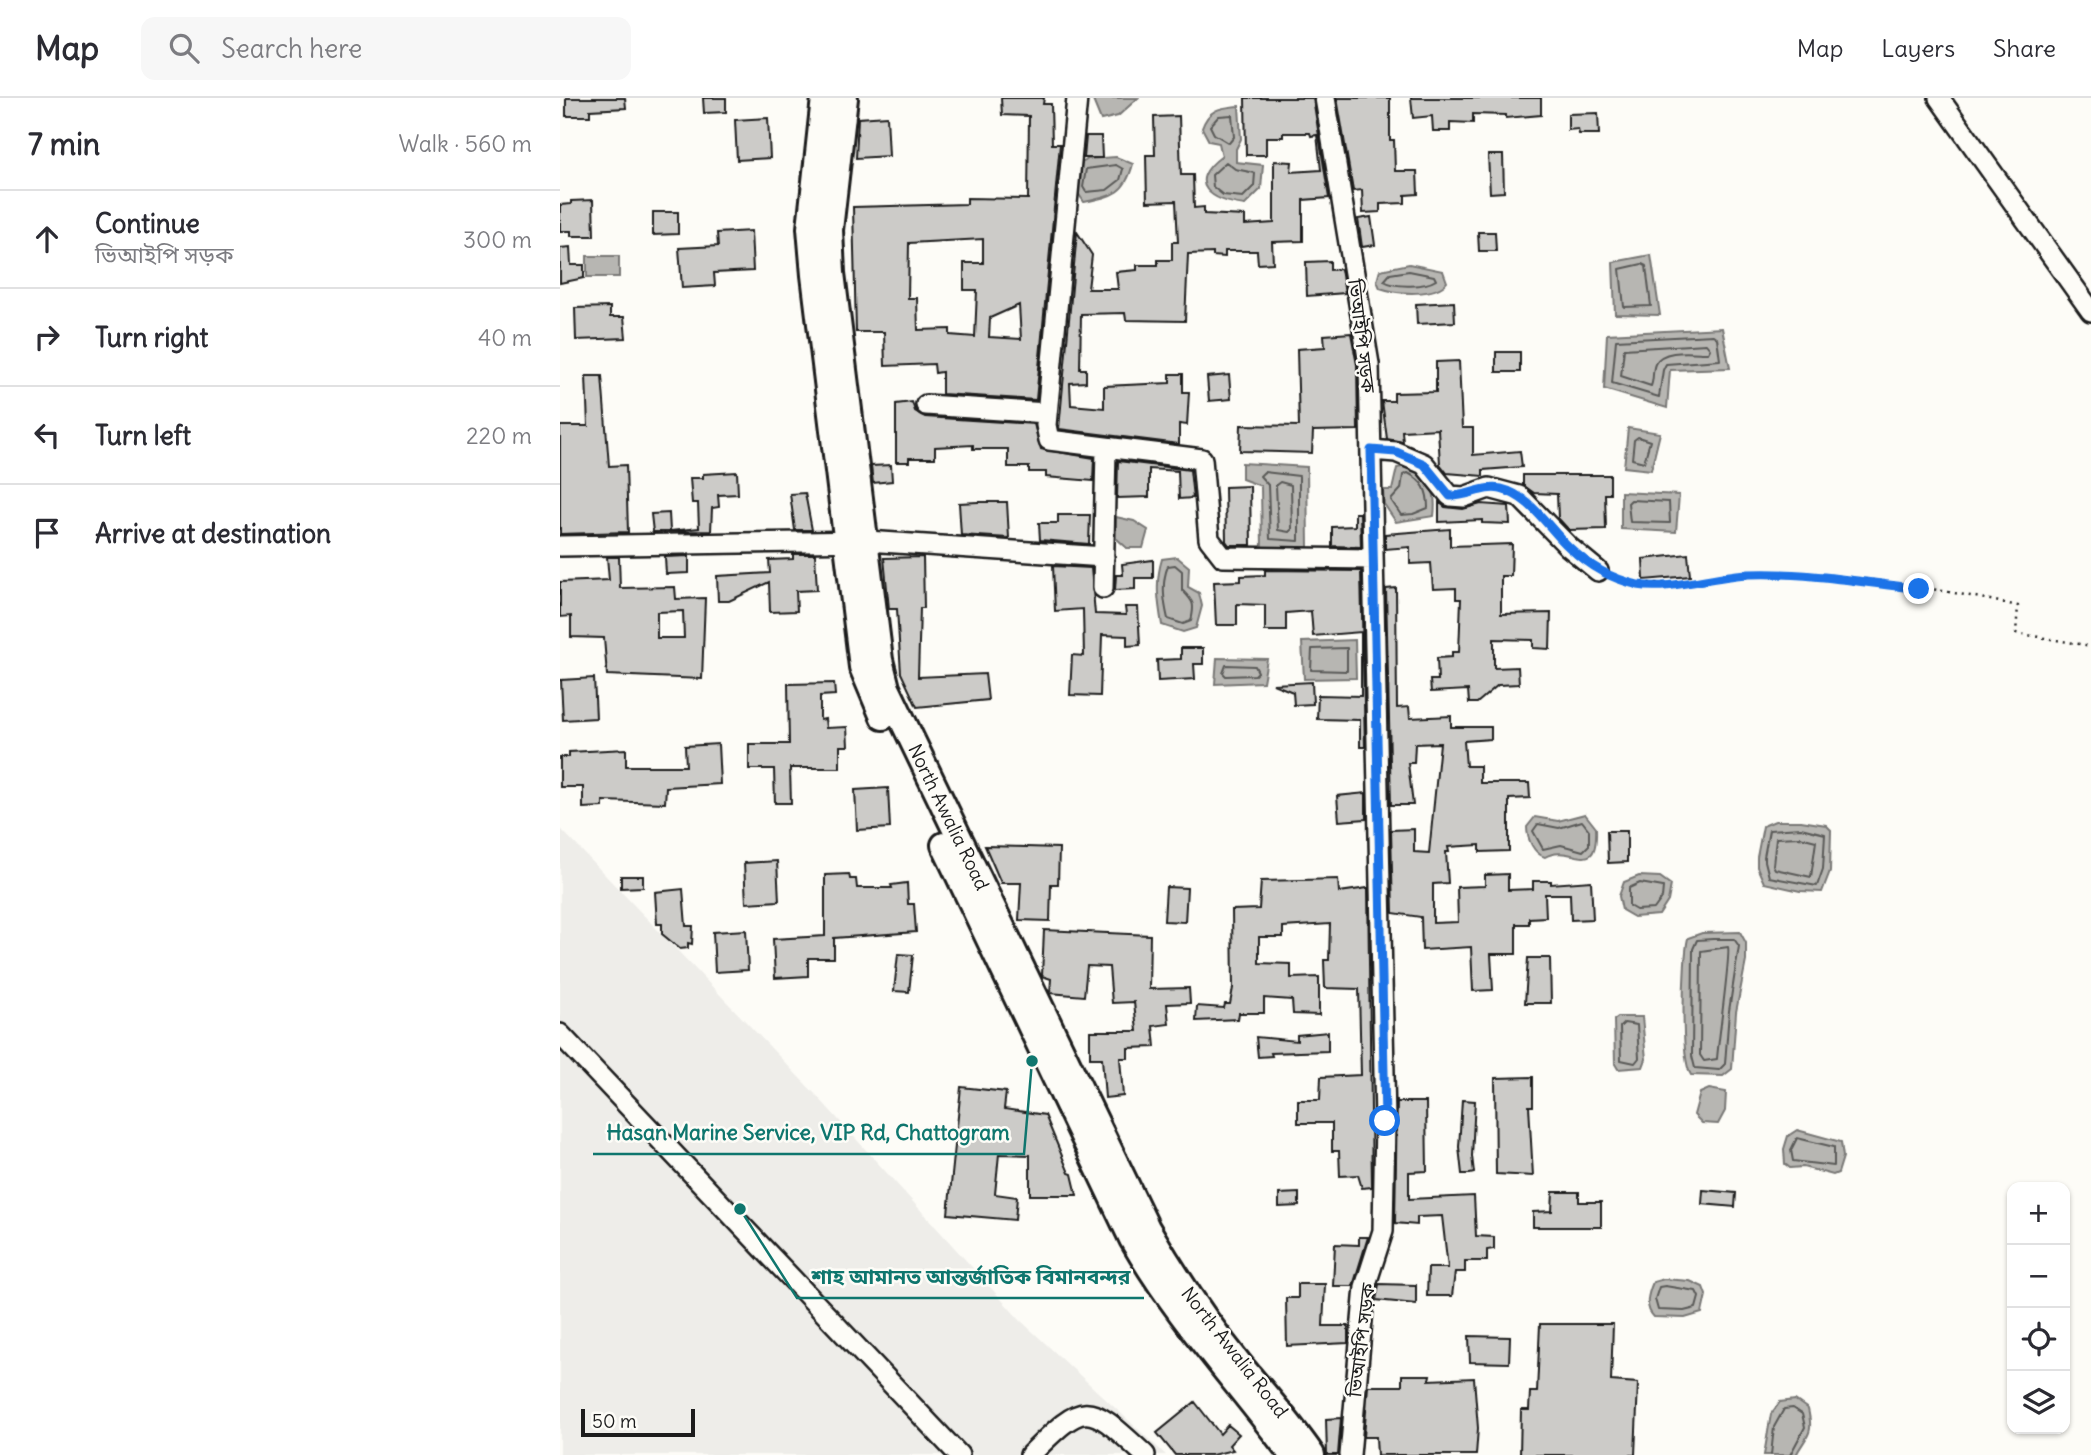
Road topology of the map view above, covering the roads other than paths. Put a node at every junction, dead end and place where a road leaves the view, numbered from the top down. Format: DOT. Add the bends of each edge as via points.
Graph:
graph roads {
  1 [pos="824,98"];
  2 [pos="845,98"];
  3 [pos="1077,98"];
  4 [pos="1325,98"];
  5 [pos="1939,98"];
  6 [pos="2091,310"];
  7 [pos="926,405"];
  8 [pos="1047,413"];
  9 [pos="1106,449"];
  10 [pos="1371,450"];
  11 [pos="857,541"];
  12 [pos="560,546"];
  13 [pos="1104,557"];
  14 [pos="1373,559"];
  15 [pos="1598,571"];
  16 [pos="1103,588"];
  17 [pos="560,1034"];
  18 [pos="959,1455"];
  19 [pos="1030,1455"];
  20 [pos="1145,1455"];
  21 [pos="1292,1455"];
  22 [pos="1312,1455"];
  23 [pos="1350,1455"];
  1 -- 11 [label="main road, North Awalia Road" via="810,228"];
  2 -- 11 [label="main road, North Awalia Road" via="830,230"];
  3 -- 8 [label="street"];
  4 -- 10 [label="street, ভিআইপি সড়ক" via="1369,364"];
  5 -- 6 [label="street"];
  7 -- 8 [label="street"];
  8 -- 9 [label="street" via="1049,440"];
  9 -- 13 [label="street"];
  9 -- 14 [label="street" via="1202,459 1209,539 1223,558"];
  10 -- 14 [label="street, ভিআইপি সড়ক"];
  10 -- 15 [label="street" via="1396,452 1424,464 1450,496 1464,497 1489,488 1519,496"];
  11 -- 12 [label="street"];
  11 -- 13 [label="street"];
  11 -- 21 [label="main road, North Awalia Road" via="862,667 870,692 1132,1239 1172,1303"];
  11 -- 22 [label="main road, North Awalia Road" via="887,688 1147,1228 1207,1321"];
  13 -- 16 [label="street"];
  14 -- 23 [label="street, ভিআইপি সড়ক" via="1386,1180 1383,1231 1365,1287"];
  17 -- 18 [label="street"];
  19 -- 20 [label="street" via="1065,1420 1090,1414 1103,1416"];
}
